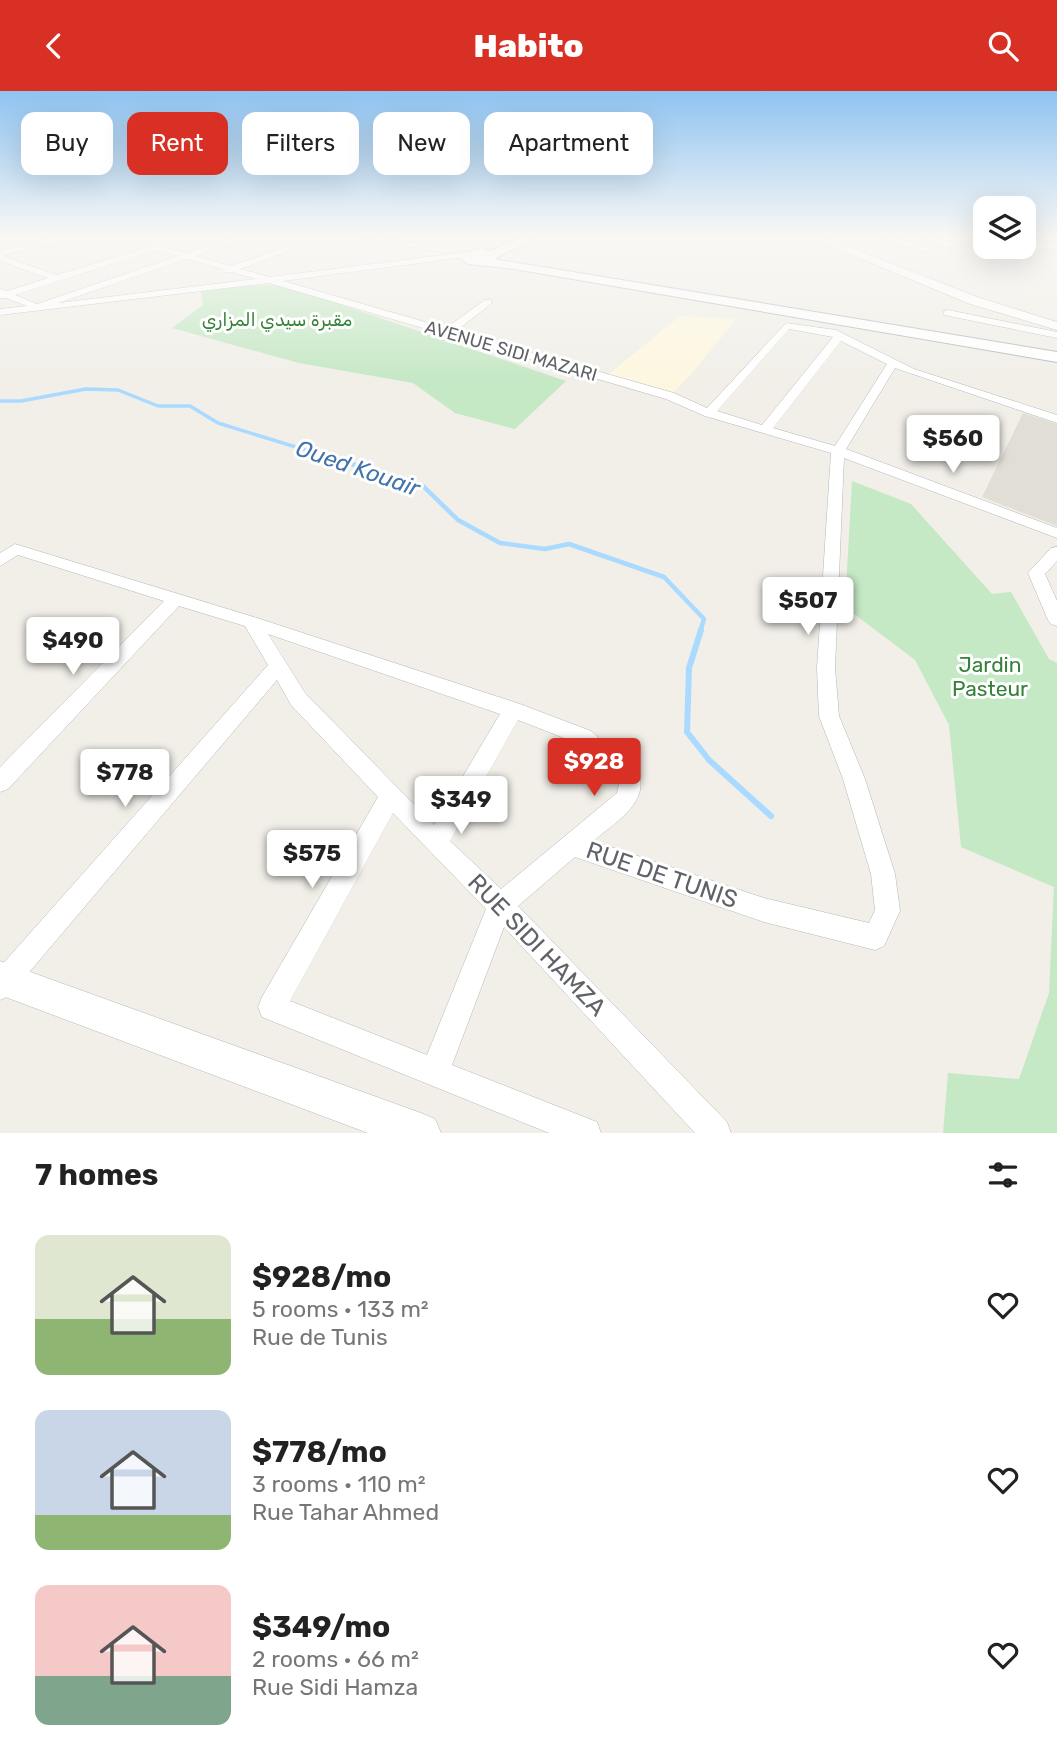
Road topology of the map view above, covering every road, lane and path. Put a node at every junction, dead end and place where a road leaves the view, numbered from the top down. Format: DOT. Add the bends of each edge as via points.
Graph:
graph roads {
  1 [pos="38,284"];
  2 [pos="73,284"];
  3 [pos="104,284"];
  4 [pos="163,284"];
  5 [pos="198,284"];
  6 [pos="237,284"];
  7 [pos="280,284"];
  8 [pos="628,284"];
  9 [pos="657,284"];
  10 [pos="933,284"];
  11 [pos="88,289"];
  12 [pos="183,290"];
  13 [pos="2,294"];
  14 [pos="118,300"];
  15 [pos="488,302"];
  16 [pos="37,307"];
  17 [pos="0,312"];
  18 [pos="948,313"];
  19 [pos="1057,326"];
  20 [pos="446,333"];
  21 [pos="840,335"];
  22 [pos="1057,335"];
  23 [pos="1057,354"];
  24 [pos="894,361"];
  25 [pos="709,413"];
  26 [pos="1057,419"];
  27 [pos="765,430"];
  28 [pos="838,451"];
  29 [pos="1057,533"];
  30 [pos="1057,552"];
  31 [pos="0,561"];
  32 [pos="175,600"];
  33 [pos="1057,620"];
  34 [pos="251,622"];
  35 [pos="278,666"];
  36 [pos="513,710"];
  37 [pos="0,782"];
  38 [pos="391,795"];
  39 [pos="436,843"];
  40 [pos="572,845"];
  41 [pos="500,905"];
  42 [pos="2,982"];
  43 [pos="435,1071"];
  44 [pos="417,1132"];
  45 [pos="586,1133"];
  46 [pos="716,1133"];
  1 -- 13 [label="street"];
  2 -- 11 [label="street"];
  3 -- 11 [label="street"];
  4 -- 12 [label="street"];
  5 -- 12 [label="street"];
  6 -- 12 [label="street"];
  7 -- 20 [label="street, AVENUE SIDI MAZARI"];
  8 -- 23 [label="main road"];
  9 -- 23 [label="main road"];
  10 -- 19 [label="street"];
  11 -- 14 [label="street"];
  11 -- 16 [label="street"];
  12 -- 14 [label="street"];
  13 -- 16 [label="street"];
  14 -- 16 [label="street"];
  15 -- 20 [label="street"];
  16 -- 17 [label="street"];
  18 -- 22 [label="street"];
  20 -- 25 [label="street, AVENUE SIDI MAZARI" via="670,396"];
  21 -- 24 [label="street"];
  21 -- 25 [label="street" via="786,326"];
  21 -- 27 [label="street"];
  24 -- 26 [label="street" via="951,386"];
  24 -- 28 [label="street"];
  25 -- 27 [label="street, AVENUE SIDI MAZARI"];
  27 -- 28 [label="street, AVENUE SIDI MAZARI"];
  28 -- 29 [label="street, AVENUE SIDI MAZARI"];
  28 -- 40 [label="street, RUE DE TUNIS" via="826,668 829,716 883,874 888,911 875,937 764,910"];
  30 -- 33 [label="street" via="1036,573"];
  31 -- 32 [label="street" via="15,549"];
  32 -- 34 [label="street"];
  32 -- 37 [label="street"];
  34 -- 35 [label="street, RUE SIDI HAMZA"];
  34 -- 36 [label="street, RUE DE TUNIS"];
  35 -- 38 [label="street, RUE SIDI HAMZA" via="298,699"];
  35 -- 42 [label="street"];
  36 -- 39 [label="street"];
  36 -- 40 [label="street, RUE DE TUNIS" via="584,737 630,779 627,798"];
  38 -- 39 [label="street, RUE SIDI HAMZA"];
  38 -- 43 [label="street" via="272,1007"];
  39 -- 41 [label="street, RUE SIDI HAMZA"];
  40 -- 41 [label="street"];
  41 -- 43 [label="street"];
  41 -- 46 [label="street, RUE SIDI HAMZA"];
  42 -- 44 [label="street"];
  43 -- 45 [label="street"];
}
